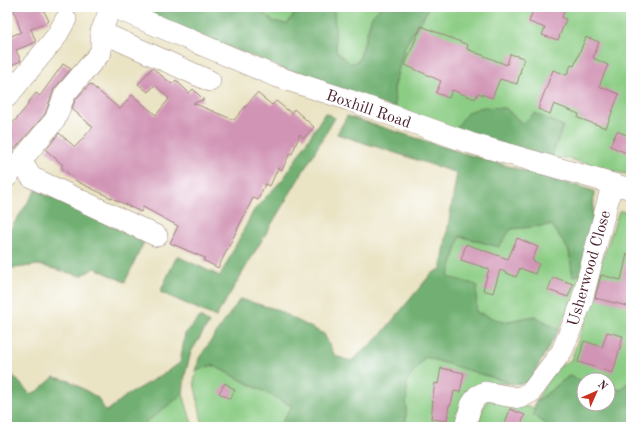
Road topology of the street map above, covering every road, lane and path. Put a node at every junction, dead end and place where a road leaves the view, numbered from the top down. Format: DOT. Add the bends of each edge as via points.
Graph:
graph roads {
  1 [pos="112,7"];
  2 [pos="66,20"];
  3 [pos="101,32"];
  4 [pos="210,81"];
  5 [pos="7,97"];
  6 [pos="21,160"];
  7 [pos="7,177"];
  8 [pos="622,187"];
  9 [pos="157,236"];
  10 [pos="465,427"];
  1 -- 3 [label="street"];
  1 -- 8 [label="street, Boxhill Road" via="275,76 470,143"];
  2 -- 5 [label="street" via="56,37"];
  3 -- 4 [label="street"];
  3 -- 6 [label="street" via="101,52 65,94 55,120"];
  6 -- 7 [label="street"];
  6 -- 9 [label="street" via="30,177"];
  8 -- 10 [label="street, Usherwood Close" via="562,351 531,392 519,398 485,392 477,396 471,405"];
}
